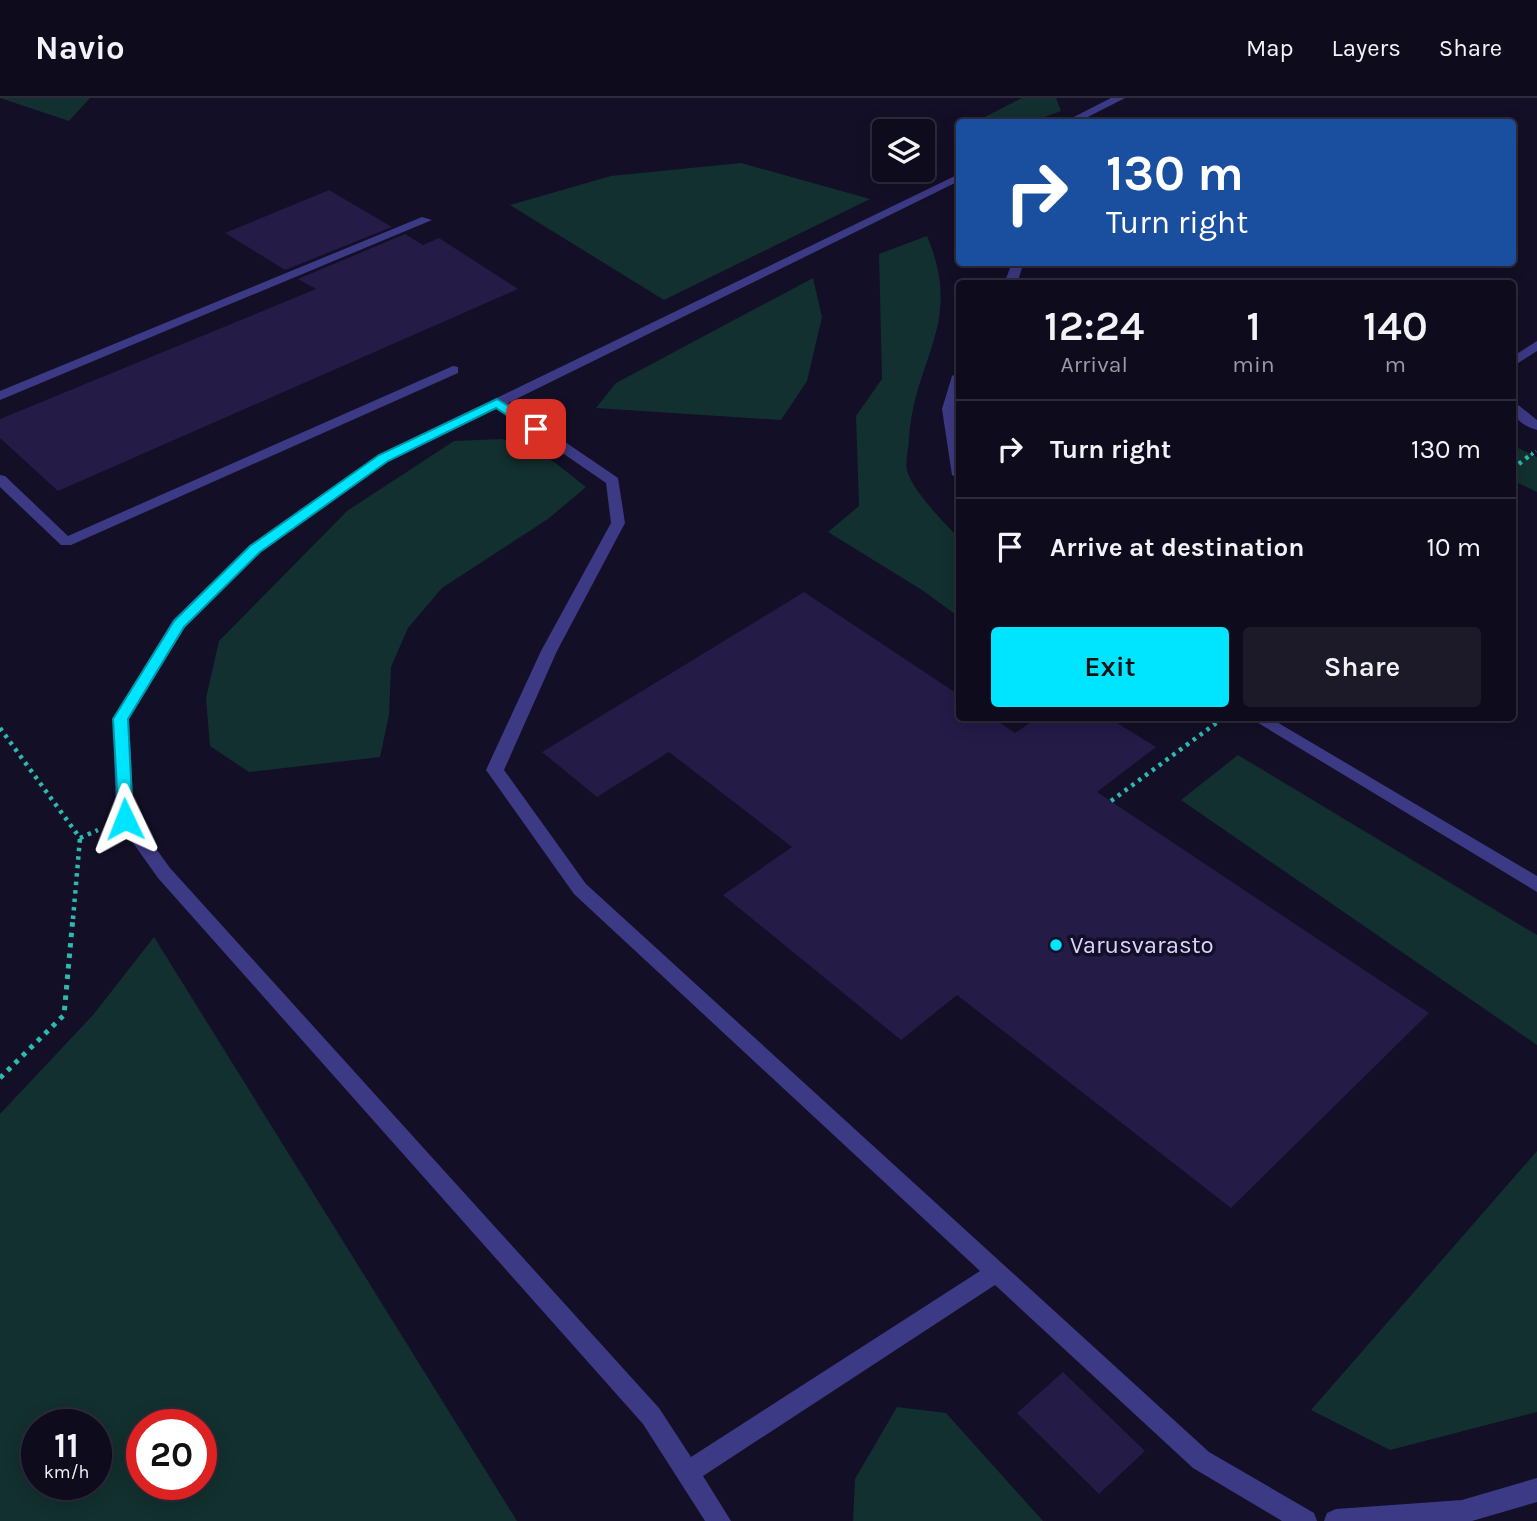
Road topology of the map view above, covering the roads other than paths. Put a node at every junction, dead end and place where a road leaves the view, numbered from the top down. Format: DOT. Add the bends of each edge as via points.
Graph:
graph roads {
  1 [pos="1120,98"];
  2 [pos="1076,119"];
  3 [pos="954,185"];
  4 [pos="426,219"];
  5 [pos="1537,345"];
  6 [pos="1516,360"];
  7 [pos="453,370"];
  8 [pos="956,386"];
  9 [pos="0,396"];
  10 [pos="497,402"];
  11 [pos="1516,409"];
  12 [pos="1537,426"];
  13 [pos="956,455"];
  14 [pos="0,479"];
  15 [pos="1263,721"];
  16 [pos="1537,885"];
  17 [pos="997,1272"];
  18 [pos="687,1473"];
  19 [pos="1537,1490"];
  20 [pos="719,1521"];
  21 [pos="1305,1521"];
  22 [pos="1336,1521"];
  1 -- 2 [label="lane"];
  3 -- 10 [label="lane"];
  4 -- 9 [label="lane"];
  5 -- 6 [label="lane"];
  7 -- 14 [label="lane" via="66,542"];
  8 -- 13 [label="lane" via="949,409"];
  10 -- 17 [label="lane" via="613,481 618,523 549,651 495,770 580,889"];
  10 -- 18 [label="lane" via="384,458 255,549 179,624 121,719 125,819 164,873 651,1416"];
  11 -- 12 [label="lane"];
  15 -- 16 [label="lane"];
  17 -- 18 [label="lane"];
  17 -- 21 [label="lane" via="1201,1460"];
  18 -- 20 [label="lane"];
  19 -- 22 [label="lane" via="1462,1512"];
}
